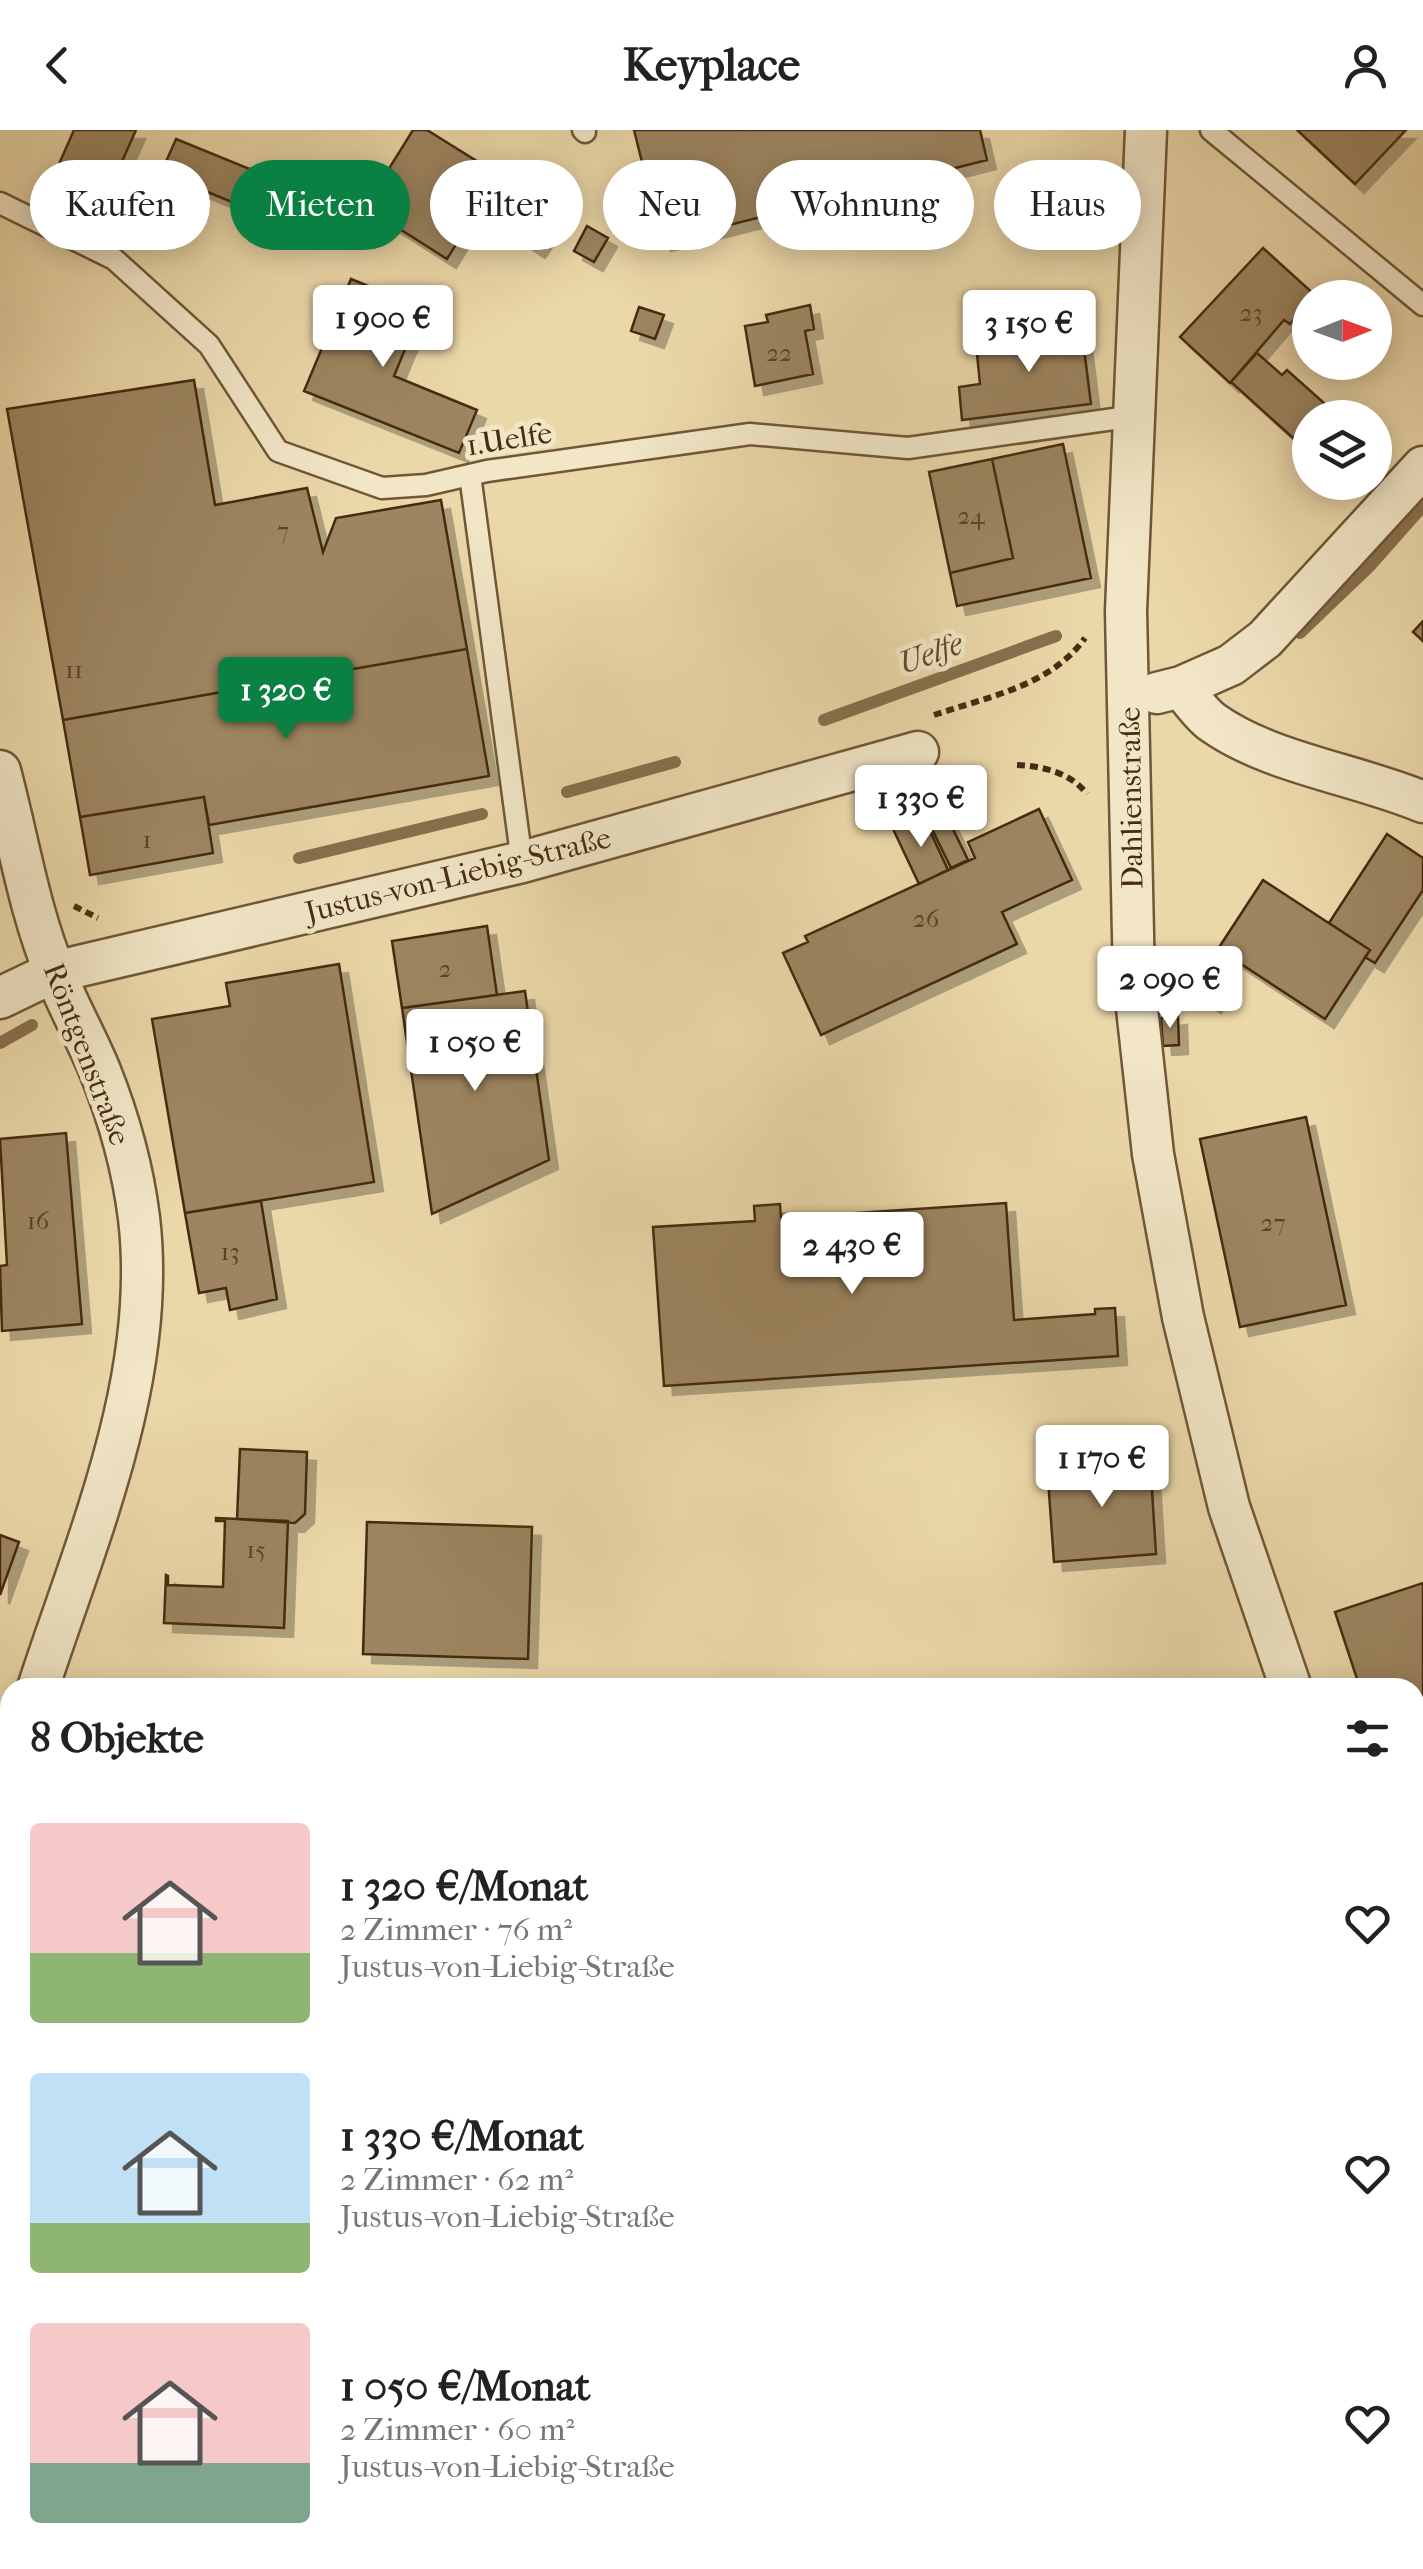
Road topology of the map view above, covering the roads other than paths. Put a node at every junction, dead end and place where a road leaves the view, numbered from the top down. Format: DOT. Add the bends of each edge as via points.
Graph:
graph roads {
  1 [pos="1146,130"];
  2 [pos="1211,130"];
  3 [pos="0,203"];
  4 [pos="1423,305"];
  5 [pos="1135,416"];
  6 [pos="1423,466"];
  7 [pos="470,475"];
  8 [pos="1181,687"];
  9 [pos="1129,700"];
  10 [pos="918,752"];
  11 [pos="0,771"];
  12 [pos="1423,802"];
  13 [pos="522,862"];
  14 [pos="54,972"];
  15 [pos="0,998"];
  16 [pos="41,1678"];
  17 [pos="1287,1678"];
  1 -- 5 [label="street, Dahlienstraße"];
  2 -- 4 [label="lane"];
  3 -- 7 [label="lane, 1.Uelfe" via="114,259 208,345 278,451 382,488"];
  5 -- 7 [label="lane, 1.Uelfe" via="908,448 750,434"];
  5 -- 9 [label="street, Dahlienstraße"];
  6 -- 8 [label="street" via="1265,639 1231,666"];
  7 -- 13 [label="lane"];
  8 -- 9 [label="street"];
  8 -- 12 [label="street" via="1208,720 1253,747"];
  9 -- 17 [label="street, Dahlienstraße" via="1134,981 1154,1154 1183,1317 1229,1507"];
  10 -- 13 [label="street, Justus-von-Liebig-Straße"];
  11 -- 14 [label="street, Röntgenstraße"];
  13 -- 14 [label="street, Justus-von-Liebig-Straße"];
  14 -- 15 [label="street, Justus-von-Liebig-Straße"];
  14 -- 16 [label="street, Röntgenstraße" via="101,1074 123,1145 139,1218 140,1296 132,1380 112,1458"];
}
